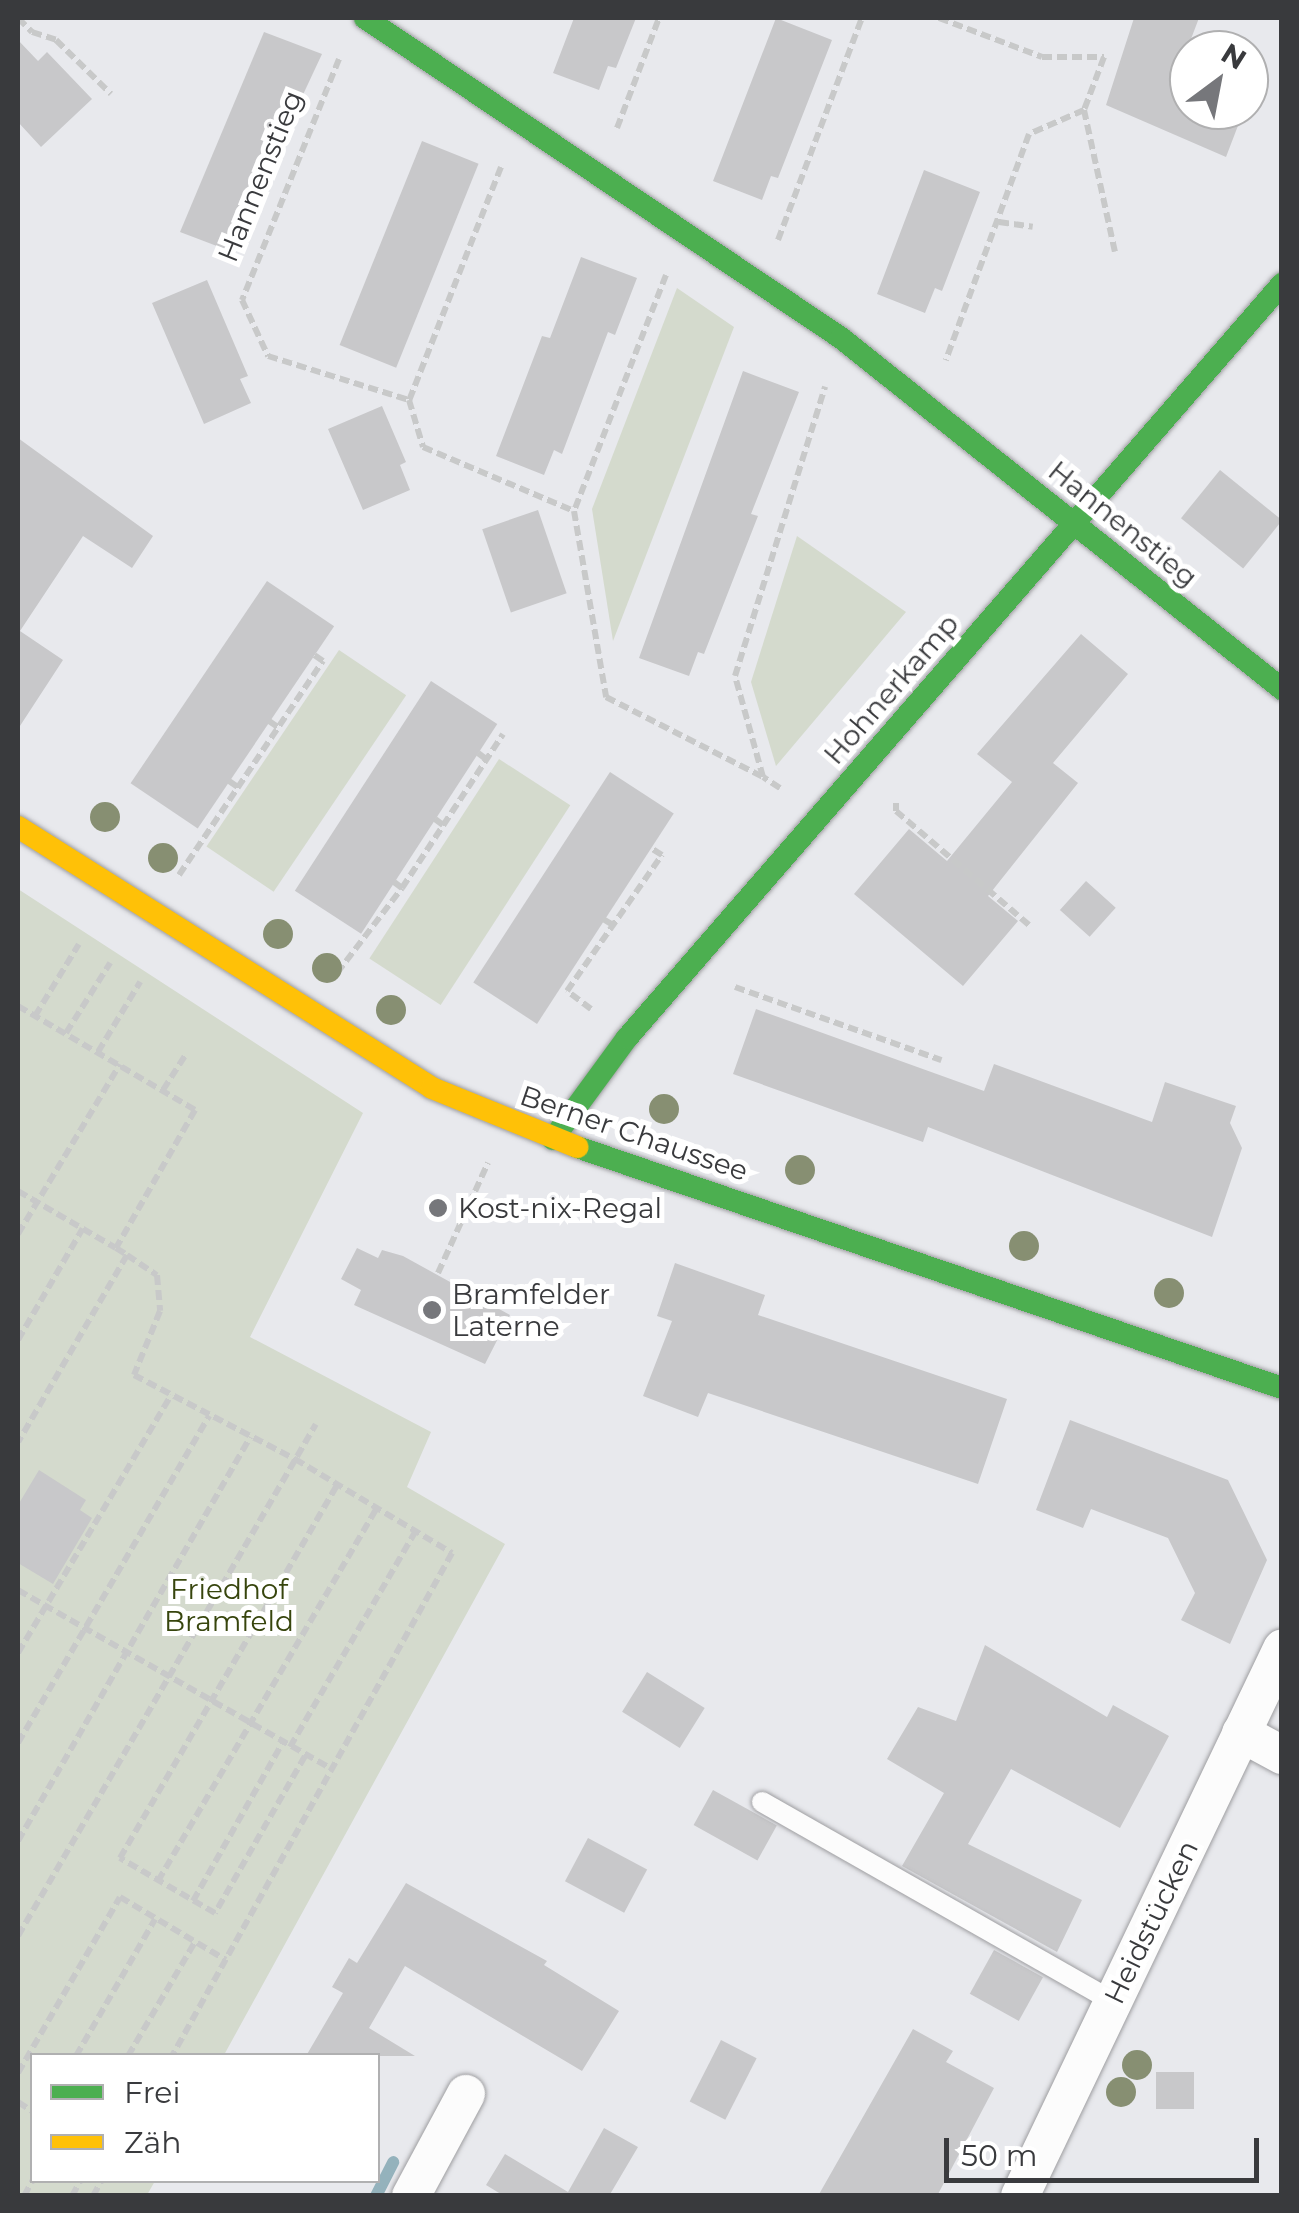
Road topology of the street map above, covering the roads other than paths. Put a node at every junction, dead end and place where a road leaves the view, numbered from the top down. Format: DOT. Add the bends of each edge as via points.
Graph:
graph roads {
  1 [pos="366,18"];
  2 [pos="1282,284"];
  3 [pos="1074,523"];
  4 [pos="1282,689"];
  5 [pos="18,826"];
  6 [pos="553,1139"];
  7 [pos="1282,1388"];
  8 [pos="1282,1649"];
  9 [pos="1241,1733"];
  10 [pos="1282,1755"];
  11 [pos="762,1802"];
  12 [pos="1113,2000"];
  13 [pos="466,2094"];
  14 [pos="411,2196"];
  15 [pos="1020,2196"];
  1 -- 3 [label="street, Hannenstieg" via="841,338"];
  2 -- 3 [label="street, Hohnerkamp"];
  3 -- 4 [label="street, Hannenstieg"];
  3 -- 6 [label="street, Hohnerkamp" via="628,1038"];
  5 -- 6 [label="street, Berner Chaussee" via="432,1088"];
  6 -- 7 [label="street, Berner Chaussee"];
  8 -- 9 [label="street, Heidstücken"];
  9 -- 10 [label="street"];
  9 -- 12 [label="street, Heidstücken"];
  11 -- 12 [label="lane"];
  12 -- 15 [label="street, Heidstücken"];
  13 -- 14 [label="street"];
}
